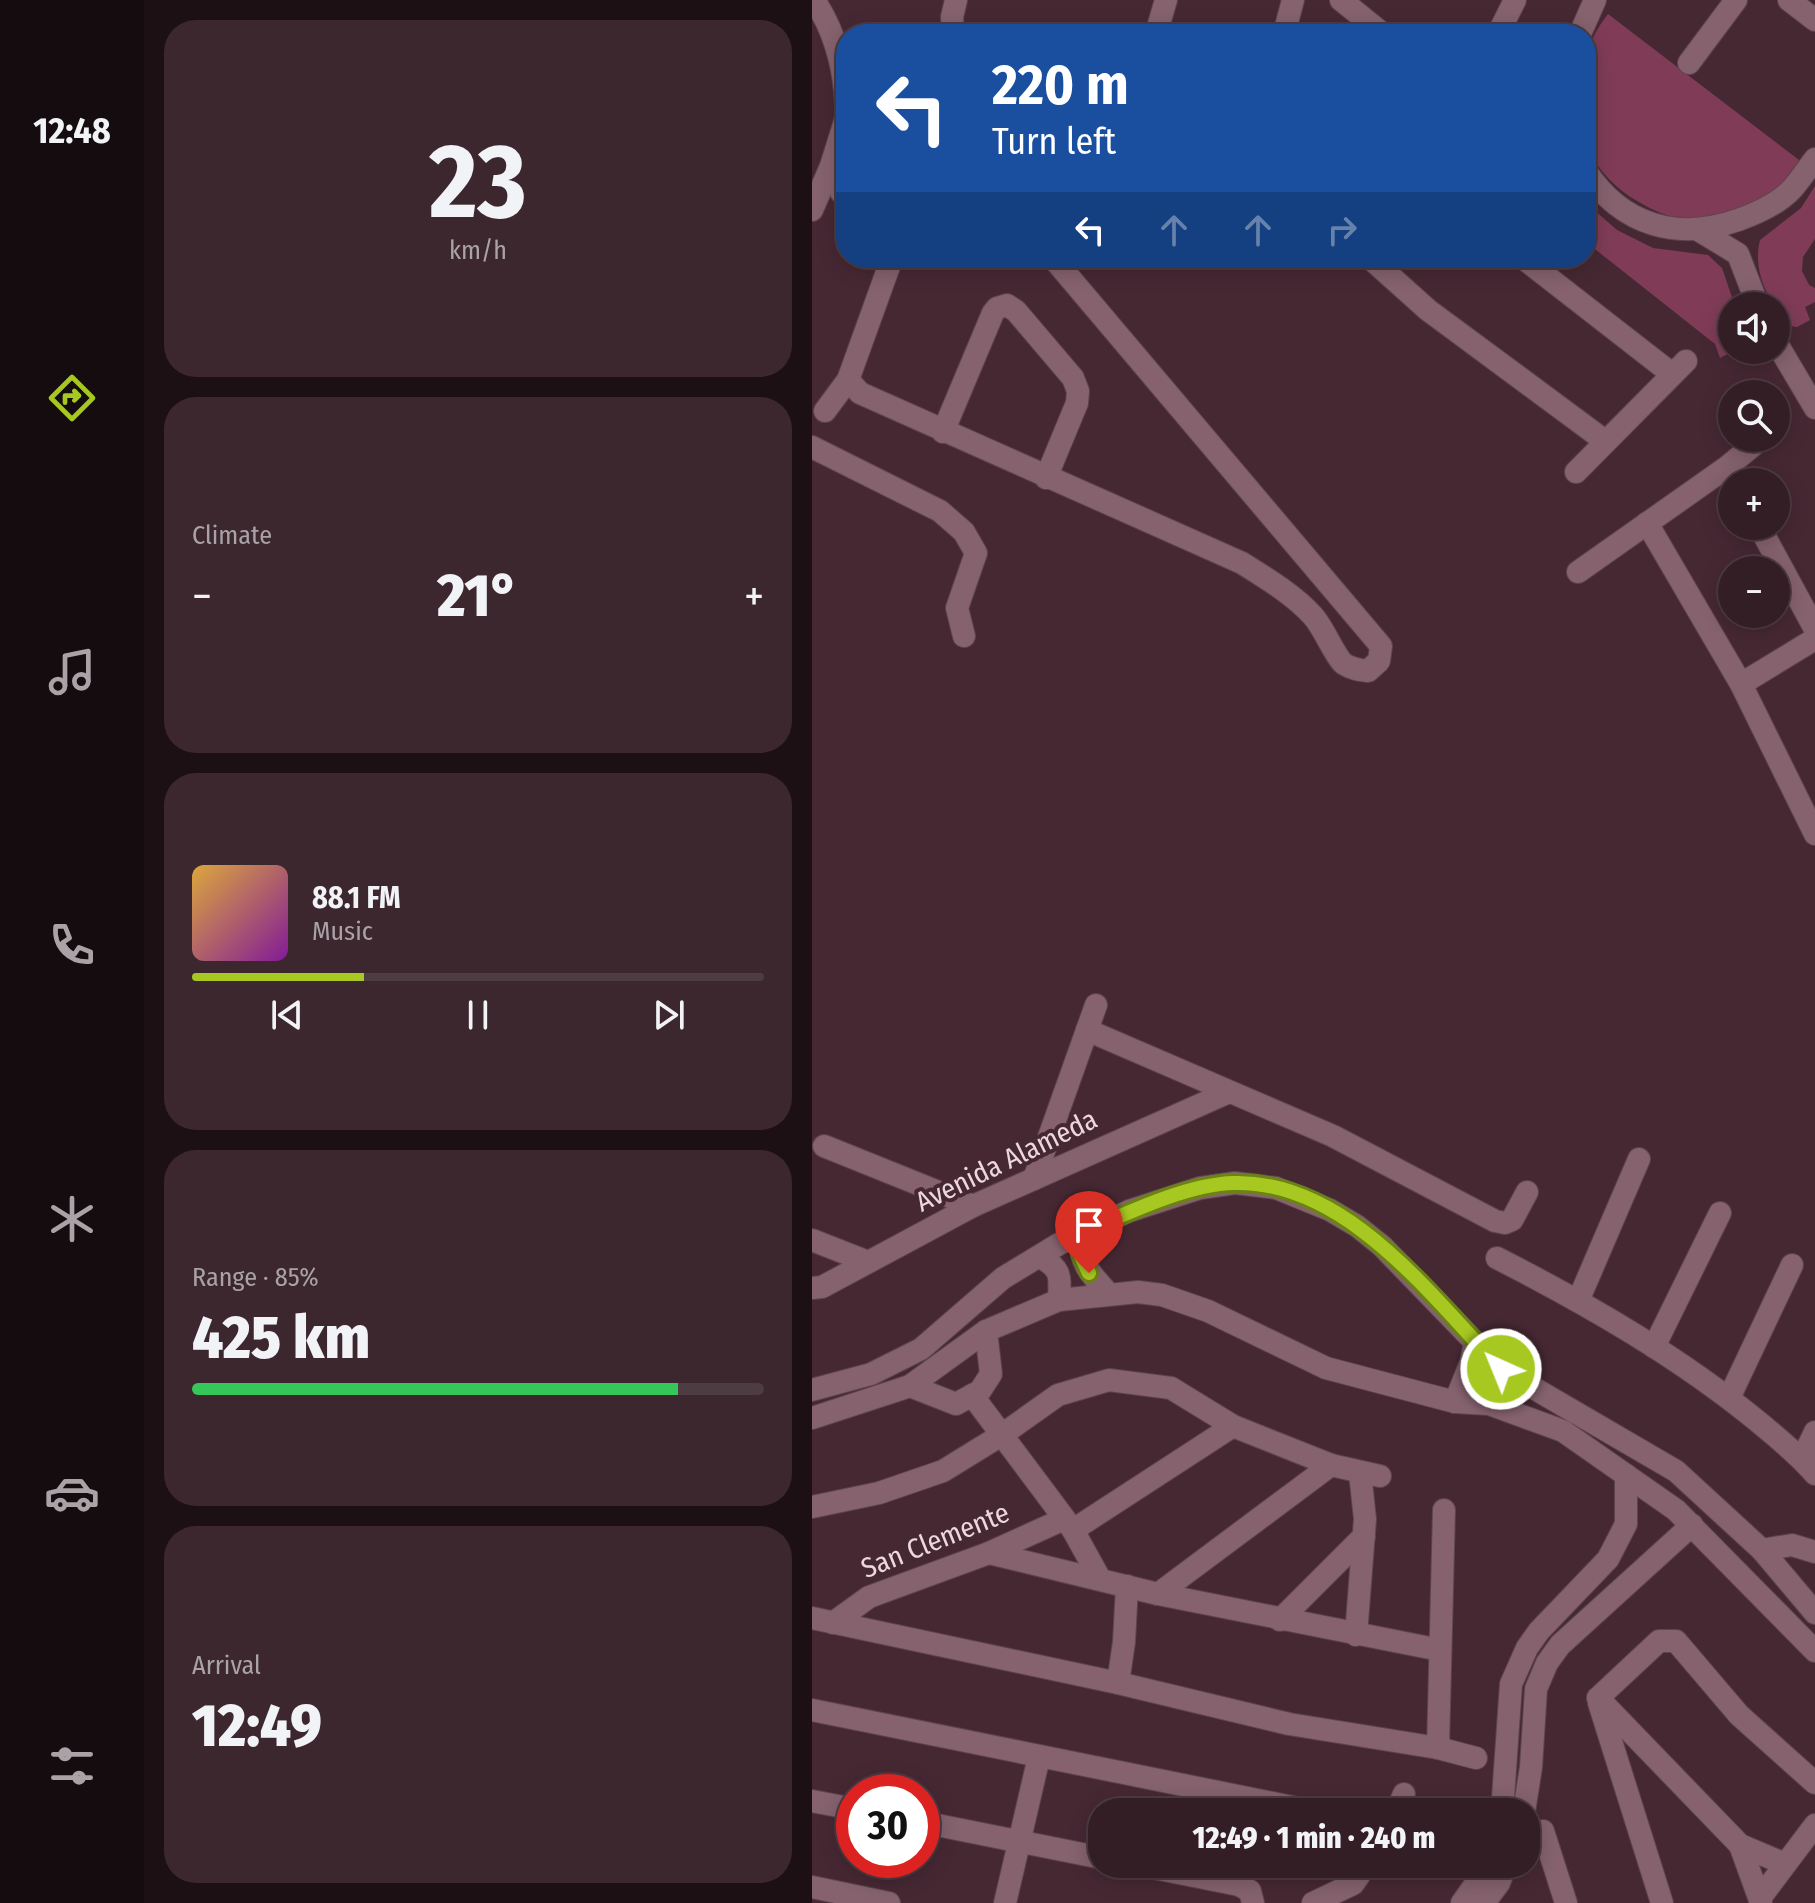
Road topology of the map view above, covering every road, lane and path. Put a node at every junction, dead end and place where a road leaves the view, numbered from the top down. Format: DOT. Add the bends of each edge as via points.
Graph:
graph roads {
  1 [pos="814,0"];
  2 [pos="956,0"];
  3 [pos="1166,0"];
  4 [pos="1293,0"];
  5 [pos="1341,0"];
  6 [pos="1595,0"];
  7 [pos="1736,0"];
  8 [pos="1789,0"];
  9 [pos="1508,3"];
  10 [pos="1815,20"];
  11 [pos="954,24"];
  12 [pos="1159,24"];
  13 [pos="1287,24"];
  14 [pos="1371,24"];
  15 [pos="1501,24"];
  16 [pos="1584,24"];
  17 [pos="836,46"];
  18 [pos="1689,63"];
  19 [pos="836,150"];
  20 [pos="1815,159"];
  21 [pos="1596,182"];
  22 [pos="812,210"];
  23 [pos="1756,214"];
  24 [pos="1700,231"];
  25 [pos="1738,254"];
  26 [pos="888,268"];
  27 [pos="1061,268"];
  28 [pos="1381,268"];
  29 [pos="1537,268"];
  30 [pos="1753,292"];
  31 [pos="1789,364"];
  32 [pos="848,380"];
  33 [pos="1815,408"];
  34 [pos="825,411"];
  35 [pos="943,432"];
  36 [pos="1605,441"];
  37 [pos="812,447"];
  38 [pos="1749,452"];
  39 [pos="1736,468"];
  40 [pos="1576,472"];
  41 [pos="1046,478"];
  42 [pos="1718,482"];
  43 [pos="1647,523"];
  44 [pos="1767,540"];
  45 [pos="1578,572"];
  46 [pos="1815,629"];
  47 [pos="964,636"];
  48 [pos="1815,639"];
  49 [pos="1741,684"];
  50 [pos="1815,834"];
  51 [pos="1096,1005"];
  52 [pos="1087,1030"];
  53 [pos="1229,1092"];
  54 [pos="824,1146"];
  55 [pos="1639,1159"];
  56 [pos="1034,1179"];
  57 [pos="1527,1192"];
  58 [pos="973,1206"];
  59 [pos="1720,1213"];
  60 [pos="1079,1234"];
  61 [pos="812,1240"];
  62 [pos="1040,1257"];
  63 [pos="1497,1258"];
  64 [pos="868,1262"];
  65 [pos="1792,1265"];
  66 [pos="812,1288"];
  67 [pos="1108,1293"];
  68 [pos="1059,1300"];
  69 [pos="1578,1301"];
  70 [pos="986,1331"];
  71 [pos="1475,1342"];
  72 [pos="1654,1347"];
  73 [pos="1501,1369"];
  74 [pos="910,1386"];
  75 [pos="812,1390"];
  76 [pos="972,1395"];
  77 [pos="1729,1398"];
  78 [pos="1455,1402"];
  79 [pos="1489,1404"];
  80 [pos="812,1418"];
  81 [pos="1233,1426"];
  82 [pos="1815,1432"];
  83 [pos="1003,1434"];
  84 [pos="1331,1465"];
  85 [pos="1809,1466"];
  86 [pos="1626,1475"];
  87 [pos="812,1507"];
  88 [pos="1444,1510"];
  89 [pos="1068,1524"];
  90 [pos="1692,1525"];
  91 [pos="1364,1536"];
  92 [pos="1762,1550"];
  93 [pos="1815,1552"];
  94 [pos="989,1553"];
  95 [pos="1100,1579"];
  96 [pos="1127,1586"];
  97 [pos="1158,1594"];
  98 [pos="1815,1613"];
  99 [pos="1280,1620"];
  100 [pos="822,1621"];
  101 [pos="1356,1635"];
  102 [pos="1527,1648"];
  103 [pos="1440,1650"];
  104 [pos="1815,1651"];
  105 [pos="1547,1663"];
  106 [pos="1118,1683"];
  107 [pos="1598,1698"];
  108 [pos="812,1710"];
  109 [pos="1438,1748"];
  110 [pos="1039,1757"];
  111 [pos="1476,1758"];
  112 [pos="1815,1783"];
  113 [pos="1246,1798"];
  114 [pos="1503,1798"];
  115 [pos="1526,1798"];
  116 [pos="812,1801"];
  117 [pos="836,1806"];
  118 [pos="1815,1825"];
  119 [pos="940,1826"];
  120 [pos="1543,1831"];
  121 [pos="1018,1841"];
  122 [pos="1740,1845"];
  123 [pos="1088,1855"];
  124 [pos="1785,1864"];
  125 [pos="1204,1878"];
  126 [pos="1357,1878"];
  127 [pos="1480,1878"];
  128 [pos="1501,1878"];
  129 [pos="812,1887"];
  130 [pos="1761,1901"];
  131 [pos="889,1903"];
  132 [pos="1005,1903"];
  133 [pos="1253,1903"];
  134 [pos="1313,1903"];
  135 [pos="1462,1903"];
  136 [pos="1484,1903"];
  137 [pos="1566,1903"];
  138 [pos="1662,1903"];
  1 -- 17 [label="street"];
  2 -- 11 [label="street"];
  3 -- 12 [label="street"];
  4 -- 13 [label="street"];
  5 -- 14 [label="street"];
  6 -- 16 [label="street"];
  7 -- 18 [label="street"];
  8 -- 10 [label="street"];
  9 -- 15 [label="street"];
  19 -- 22 [label="street"];
  20 -- 23 [label="street" via="1791,190"];
  21 -- 24 [label="street" via="1634,216"];
  23 -- 24 [label="street"];
  23 -- 25 [label="street"];
  24 -- 25 [label="street"];
  25 -- 30 [label="street"];
  26 -- 32 [label="street"];
  27 -- 41 [label="street" via="1381,646 1379,661 1368,671 1341,662 1312,615 1242,563"];
  28 -- 36 [label="street" via="1428,310"];
  29 -- 36 [label="street" via="1679,368"];
  31 -- 33 [label="street"];
  32 -- 34 [label="street"];
  32 -- 35 [label="street" via="860,393"];
  35 -- 41 [label="street"];
  35 -- 41 [label="street" via="993,313 1007,305 1073,378 1078,391"];
  36 -- 40 [label="street"];
  37 -- 47 [label="street" via="940,511 964,532 976,553 957,608"];
  38 -- 39 [label="street"];
  42 -- 43 [label="street"];
  43 -- 45 [label="street"];
  43 -- 49 [label="street"];
  44 -- 46 [label="street"];
  48 -- 49 [label="street"];
  49 -- 50 [label="street"];
  51 -- 52 [label="street"];
  52 -- 53 [label="street"];
  52 -- 56 [label="street"];
  53 -- 56 [label="street, Avenida Alameda"];
  53 -- 57 [label="street" via="1333,1136 1495,1221 1512,1220"];
  54 -- 58 [label="street"];
  55 -- 69 [label="street"];
  56 -- 58 [label="street, Avenida Alameda"];
  58 -- 64 [label="street, Avenida Alameda"];
  59 -- 72 [label="street"];
  60 -- 62 [label="street"];
  60 -- 67 [label="street" via="1089,1273"];
  60 -- 71 [label="street" via="1200,1188 1235,1183 1276,1188 1357,1226"];
  61 -- 64 [label="street"];
  62 -- 68 [label="street" via="1055,1266"];
  62 -- 75 [label="street" via="1003,1278 921,1349 871,1374"];
  63 -- 69 [label="street"];
  64 -- 66 [label="street, Avenida Alameda"];
  65 -- 77 [label="street"];
  67 -- 68 [label="street"];
  67 -- 78 [label="street" via="1138,1292 1187,1302 1326,1368"];
  68 -- 70 [label="street"];
  69 -- 72 [label="street"];
  70 -- 74 [label="street"];
  70 -- 76 [label="street" via="991,1374"];
  71 -- 73 [label="street"];
  71 -- 78 [label="street"];
  72 -- 77 [label="street"];
  73 -- 79 [label="street" via="1490,1386"];
  73 -- 92 [label="street" via="1676,1471"];
  74 -- 76 [label="street" via="956,1404"];
  74 -- 80 [label="street"];
  76 -- 83 [label="street"];
  77 -- 85 [label="street"];
  78 -- 79 [label="street"];
  79 -- 86 [label="street" via="1563,1431"];
  81 -- 83 [label="street" via="1171,1388 1109,1380 1058,1395"];
  81 -- 84 [label="street"];
  81 -- 89 [label="street, San Clemente"];
  82 -- 85 [label="street"];
  83 -- 87 [label="street" via="943,1471 879,1493"];
  83 -- 89 [label="street"];
  84 -- 91 [label="street" via="1370,1474"];
  84 -- 97 [label="street"];
  86 -- 90 [label="street"];
  86 -- 102 [label="street" via="1626,1524 1608,1559"];
  88 -- 103 [label="street"];
  89 -- 94 [label="street, San Clemente"];
  89 -- 95 [label="street"];
  90 -- 104 [label="street"];
  90 -- 105 [label="street" via="1560,1645"];
  91 -- 99 [label="street"];
  91 -- 101 [label="street"];
  92 -- 93 [label="street" via="1792,1545"];
  92 -- 98 [label="street"];
  94 -- 95 [label="street"];
  94 -- 100 [label="street, San Clemente" via="869,1597"];
  95 -- 96 [label="street"];
  96 -- 97 [label="street"];
  96 -- 106 [label="street"];
  97 -- 99 [label="street"];
  99 -- 101 [label="street"];
  100 -- 106 [label="street"];
  101 -- 103 [label="street"];
  102 -- 105 [label="street"];
  102 -- 114 [label="street" via="1511,1684"];
  103 -- 109 [label="street"];
  105 -- 115 [label="street" via="1536,1689"];
  106 -- 109 [label="street" via="1289,1724"];
  107 -- 112 [label="street" via="1659,1641 1676,1641 1739,1715"];
  107 -- 122 [label="street"];
  107 -- 138 [label="street"];
  108 -- 110 [label="street"];
  109 -- 111 [label="street"];
  110 -- 113 [label="street"];
  110 -- 121 [label="street"];
  116 -- 117 [label="street"];
  118 -- 124 [label="street"];
  119 -- 121 [label="street"];
  120 -- 137 [label="street"];
  121 -- 123 [label="street"];
  121 -- 132 [label="street"];
  122 -- 124 [label="street"];
  122 -- 130 [label="street"];
  124 -- 130 [label="street"];
  125 -- 133 [label="street" via="1239,1885 1250,1891"];
  126 -- 134 [label="street"];
  127 -- 135 [label="street"];
  128 -- 136 [label="street"];
  129 -- 131 [label="street"];
}
